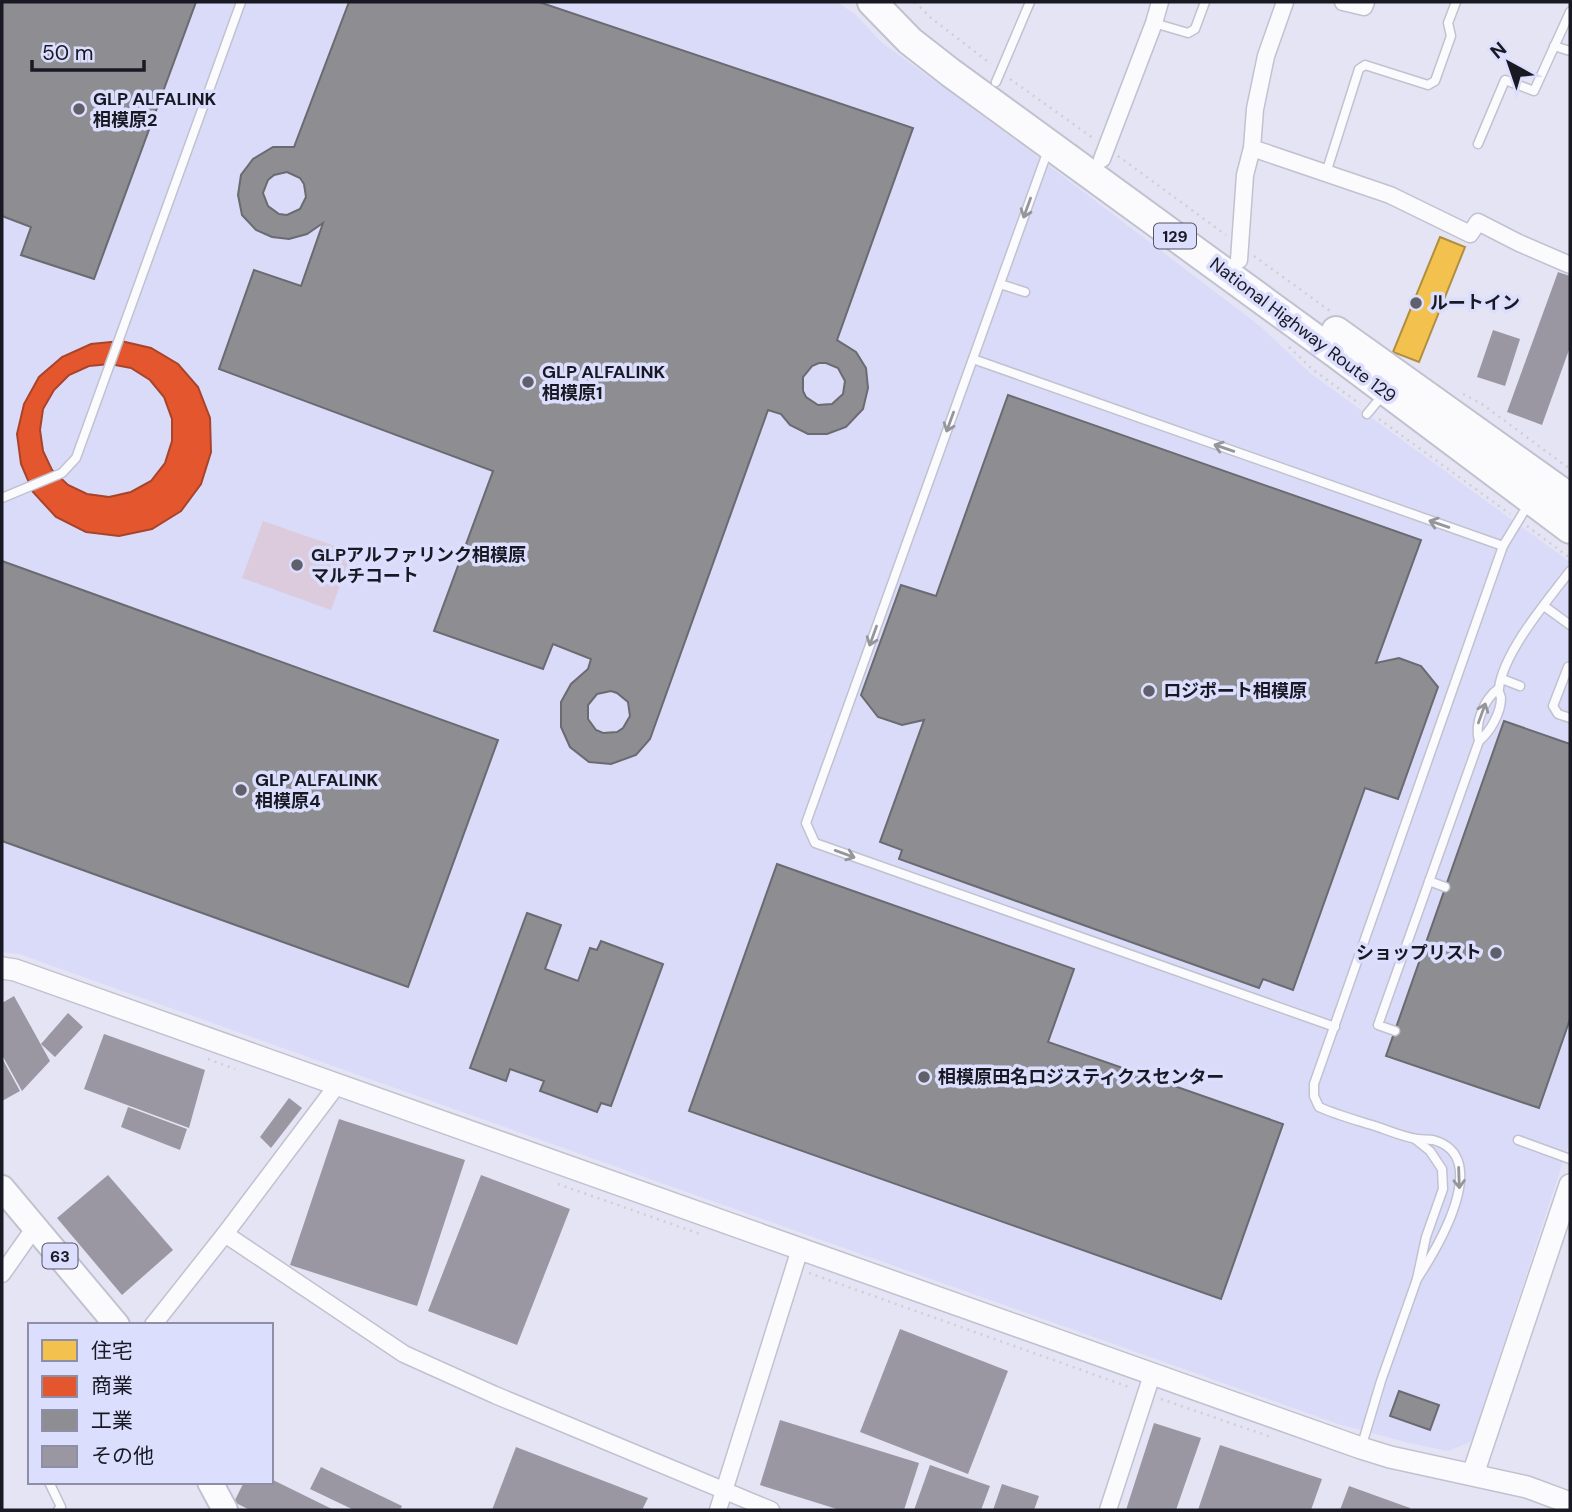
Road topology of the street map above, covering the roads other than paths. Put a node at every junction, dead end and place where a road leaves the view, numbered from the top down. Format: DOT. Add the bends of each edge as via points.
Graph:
graph roads {
  1 [pos="241,2"];
  2 [pos="872,2"];
  3 [pos="897,2"];
  4 [pos="1030,2"];
  5 [pos="1160,2"];
  6 [pos="1205,2"];
  7 [pos="1285,2"];
  8 [pos="1343,2"];
  9 [pos="1366,2"];
  10 [pos="1455,2"];
  11 [pos="1570,12"];
  12 [pos="1154,23"];
  13 [pos="1555,46"];
  14 [pos="1570,51"];
  15 [pos="998,77"];
  16 [pos="1051,144"];
  17 [pos="1478,144"];
  18 [pos="1252,148"];
  19 [pos="1104,154"];
  20 [pos="1326,173"];
  21 [pos="1240,253"];
  22 [pos="1570,265"];
  23 [pos="1000,284"];
  24 [pos="1025,292"];
  25 [pos="1338,355"];
  26 [pos="973,359"];
  27 [pos="1397,373"];
  28 [pos="1570,479"];
  29 [pos="2,498"];
  30 [pos="1570,498"];
  31 [pos="1523,513"];
  32 [pos="1570,529"];
  33 [pos="1503,546"];
  34 [pos="1570,547"];
  35 [pos="1570,571"];
  36 [pos="1544,606"];
  37 [pos="1570,625"];
  38 [pos="1569,667"];
  39 [pos="1502,679"];
  40 [pos="1520,686"];
  41 [pos="1499,689"];
  42 [pos="1570,718"];
  43 [pos="1479,741"];
  44 [pos="1429,881"];
  45 [pos="1445,887"];
  46 [pos="2,968"];
  47 [pos="1335,1027"];
  48 [pos="1395,1031"];
  49 [pos="338,1084"];
  50 [pos="1415,1139"];
  51 [pos="1518,1140"];
  52 [pos="1570,1160"];
  53 [pos="1570,1185"];
  54 [pos="2,1188"];
  55 [pos="1564,1222"];
  56 [pos="35,1227"];
  57 [pos="225,1234"];
  58 [pos="800,1249"];
  59 [pos="2,1273"];
  60 [pos="1417,1279"];
  61 [pos="115,1323"];
  62 [pos="155,1323"];
  63 [pos="1152,1375"];
  64 [pos="1361,1448"];
  65 [pos="1474,1474"];
  66 [pos="50,1484"];
  67 [pos="211,1484"];
  68 [pos="725,1490"];
  69 [pos="1570,1503"];
  70 [pos="58,1510"];
  71 [pos="225,1510"];
  72 [pos="718,1510"];
  73 [pos="771,1510"];
  74 [pos="1108,1510"];
  1 -- 29 [label="lane" via="75,458 62,473"];
  2 -- 16 [label="highway, National Highway Route 129 / 129" via="910,41"];
  3 -- 15 [label="highway, National Highway Route 129 / 129" via="941,41"];
  4 -- 15 [label="lane"];
  5 -- 12 [label="street"];
  6 -- 12 [label="lane" via="1195,29 1188,33"];
  7 -- 18 [label="street" via="1266,55"];
  8 -- 9 [label="street" via="1364,7"];
  10 -- 20 [label="lane" via="1448,23 1451,36 1435,81 1428,85 1365,65 1359,69"];
  11 -- 13 [label="lane"];
  12 -- 19 [label="street"];
  13 -- 14 [label="lane"];
  13 -- 17 [label="lane" via="1534,91 1505,80"];
  15 -- 19 [label="highway, National Highway Route 129 / 129"];
  16 -- 23 [label="lane, one-way"];
  16 -- 25 [label="highway, National Highway Route 129 / 129"];
  18 -- 20 [label="street"];
  18 -- 21 [label="street" via="1245,175"];
  19 -- 21 [label="highway, National Highway Route 129 / 129"];
  20 -- 22 [label="street" via="1390,195 1470,234 1478,222"];
  21 -- 27 [label="highway, National Highway Route 129 / 129"];
  23 -- 24 [label="lane"];
  23 -- 26 [label="lane"];
  25 -- 31 [label="highway" via="1372,408"];
  25 -- 32 [label="highway, National Highway Route 129 / 129"];
  33 -- 26 [label="lane, one-way"];
  26 -- 47 [label="lane, one-way" via="806,823 815,843"];
  27 -- 28 [label="highway" via="1467,405"];
  27 -- 30 [label="highway, National Highway Route 129 / 129"];
  31 -- 33 [label="lane"];
  31 -- 34 [label="highway"];
  33 -- 47 [label="lane"];
  35 -- 36 [label="lane"];
  36 -- 37 [label="lane"];
  36 -- 39 [label="lane"];
  38 -- 42 [label="lane" via="1553,706 1558,714"];
  39 -- 40 [label="lane"];
  39 -- 41 [label="lane"];
  41 -- 43 [label="lane" via="1501,700 1489,733"];
  43 -- 41 [label="lane, one-way" via="1476,731 1489,695"];
  43 -- 44 [label="lane"];
  44 -- 45 [label="lane"];
  44 -- 48 [label="lane" via="1378,1025"];
  46 -- 49 [label="street"];
  47 -- 50 [label="lane" via="1314,1084 1320,1107"];
  49 -- 57 [label="street"];
  49 -- 58 [label="street"];
  50 -- 60 [label="lane" via="1442,1169 1443,1189"];
  50 -- 60 [label="lane, one-way" via="1447,1147 1457,1159 1461,1175 1440,1244"];
  51 -- 52 [label="lane"];
  53 -- 55 [label="street"];
  54 -- 56 [label="main road, 63"];
  55 -- 65 [label="street"];
  56 -- 59 [label="street"];
  56 -- 61 [label="main road, 63"];
  57 -- 62 [label="street"];
  57 -- 68 [label="street" via="404,1354"];
  58 -- 63 [label="street"];
  58 -- 68 [label="street"];
  60 -- 64 [label="lane"];
  63 -- 64 [label="street"];
  63 -- 74 [label="street"];
  64 -- 65 [label="street"];
  65 -- 69 [label="street"];
  66 -- 70 [label="lane" via="61,1507"];
  67 -- 71 [label="main road"];
  68 -- 72 [label="street"];
  68 -- 73 [label="street"];
}
